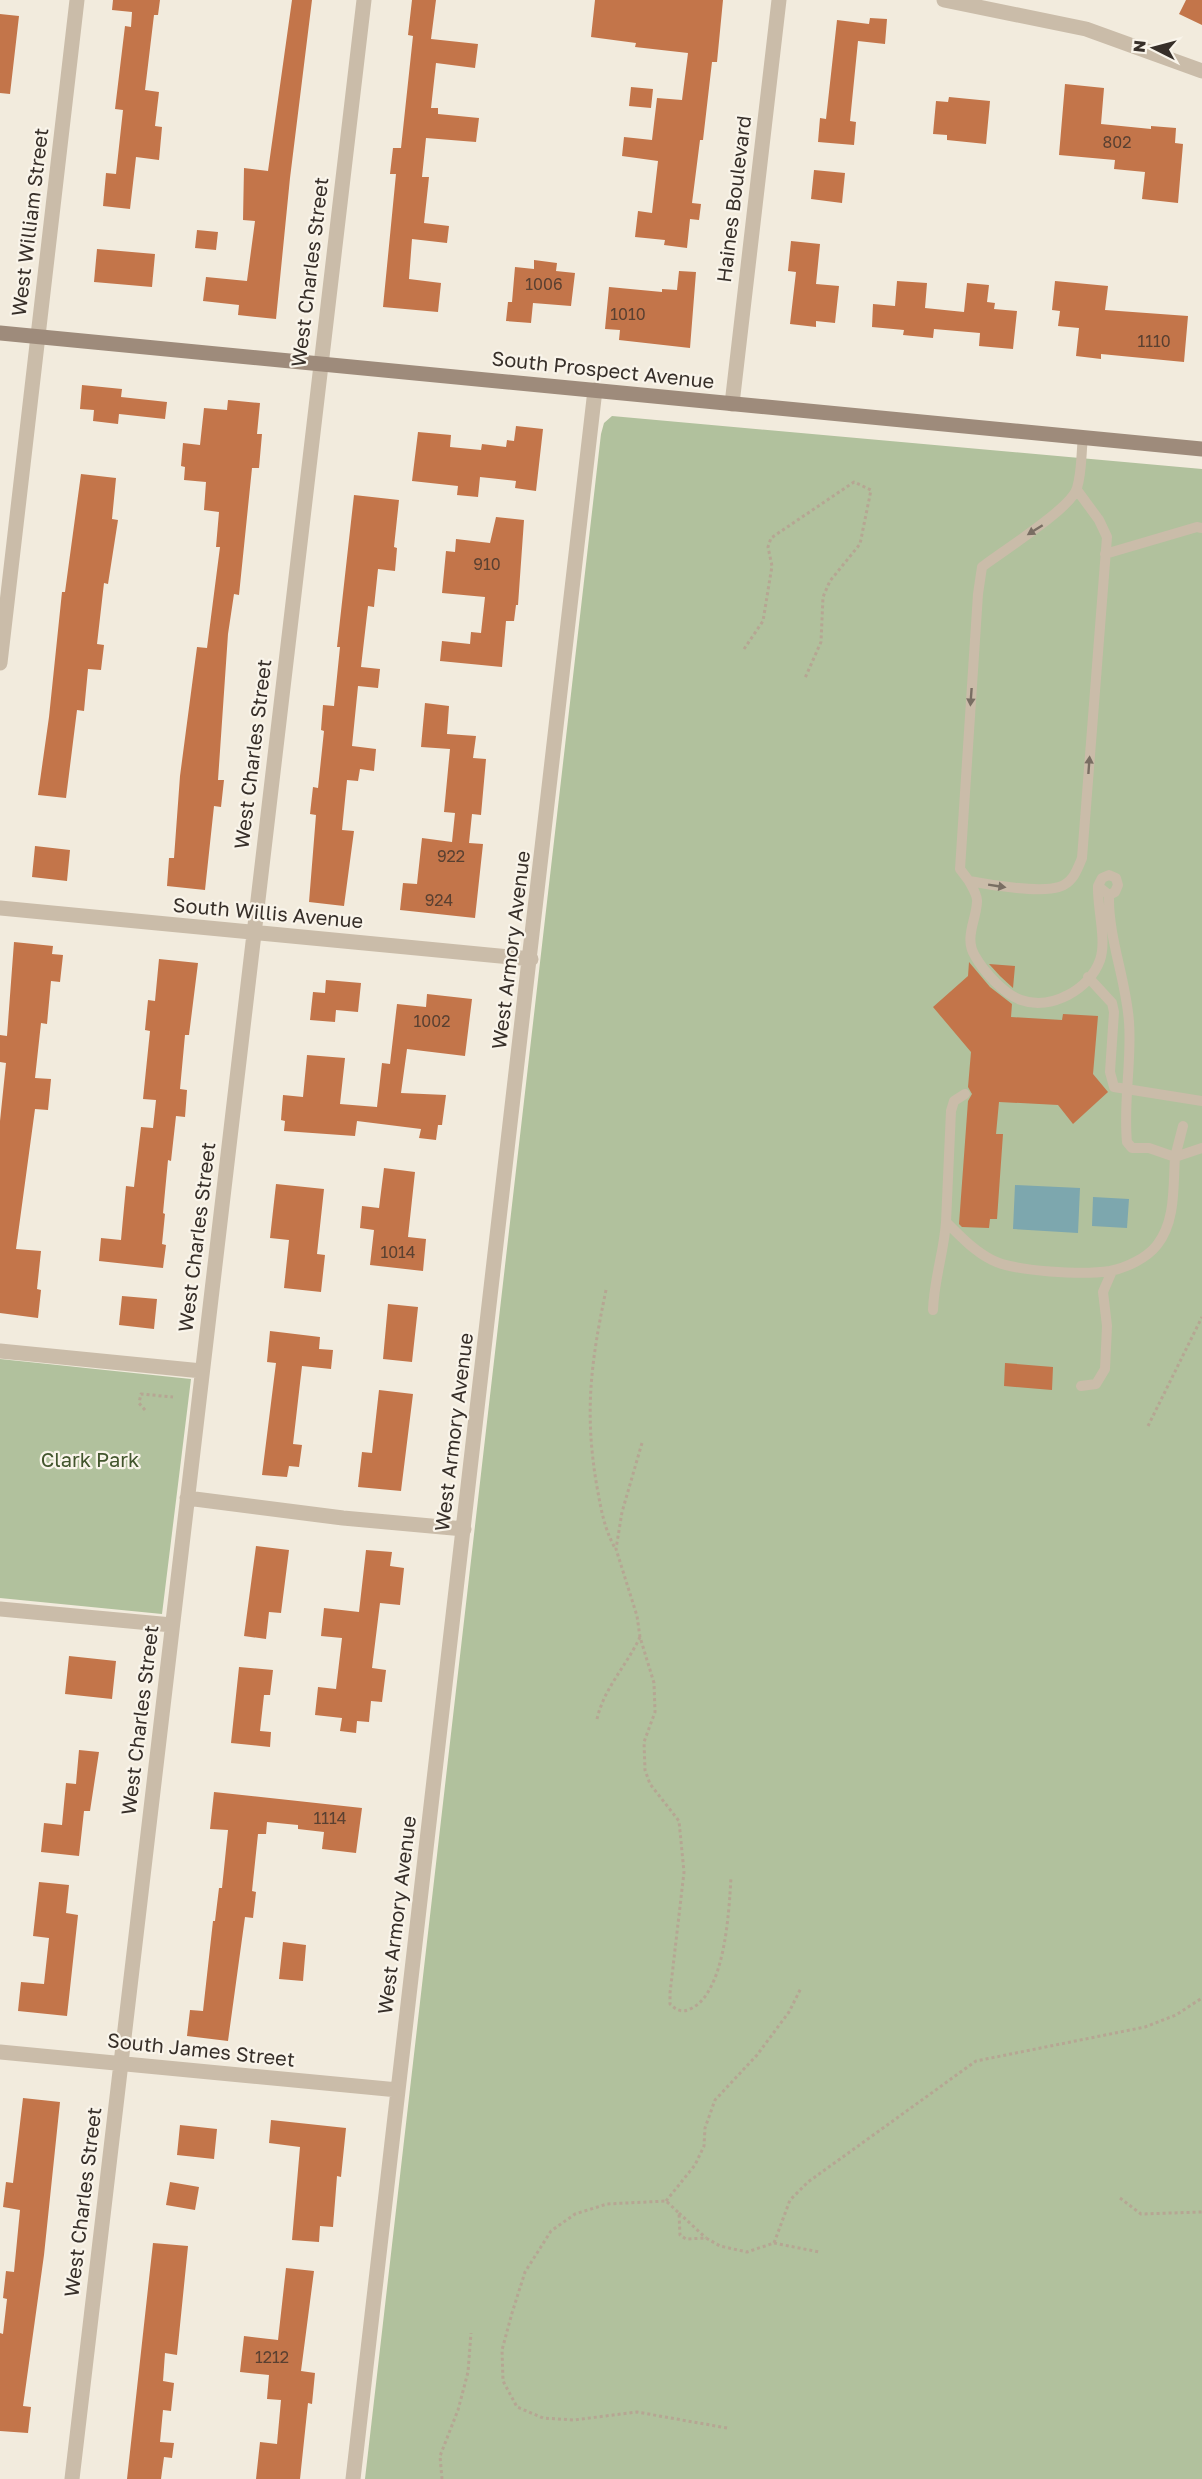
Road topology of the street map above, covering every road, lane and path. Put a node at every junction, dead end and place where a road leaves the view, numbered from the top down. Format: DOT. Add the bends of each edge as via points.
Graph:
graph roads {
  1 [pos="76,0"];
  2 [pos="364,0"];
  3 [pos="779,0"];
  4 [pos="944,0"];
  5 [pos="1202,71"];
  6 [pos="0,333"];
  7 [pos="38,337"];
  8 [pos="320,364"];
  9 [pos="595,390"];
  10 [pos="732,404"];
  11 [pos="1083,437"];
  12 [pos="1202,448"];
  13 [pos="1077,490"];
  14 [pos="1202,528"];
  15 [pos="1105,554"];
  16 [pos="744,649"];
  17 [pos="0,663"];
  18 [pos="805,678"];
  19 [pos="969,882"];
  20 [pos="1098,886"];
  21 [pos="1109,895"];
  22 [pos="0,908"];
  23 [pos="253,933"];
  24 [pos="531,959"];
  25 [pos="1088,977"];
  26 [pos="1128,1090"];
  27 [pos="965,1094"];
  28 [pos="1202,1101"];
  29 [pos="1183,1126"];
  30 [pos="1202,1148"];
  31 [pos="1175,1157"];
  32 [pos="946,1222"];
  33 [pos="1112,1271"];
  34 [pos="606,1290"];
  35 [pos="933,1310"];
  36 [pos="1202,1317"];
  37 [pos="0,1351"];
  38 [pos="202,1371"];
  39 [pos="1081,1386"];
  40 [pos="173,1397"];
  41 [pos="145,1410"];
  42 [pos="1148,1426"];
  43 [pos="642,1443"];
  44 [pos="187,1498"];
  45 [pos="464,1529"];
  46 [pos="616,1549"];
  47 [pos="0,1609"];
  48 [pos="172,1625"];
  49 [pos="640,1637"];
  50 [pos="597,1719"];
  51 [pos="732,1878"];
  52 [pos="801,1988"];
  53 [pos="1202,1998"];
  54 [pos="0,2052"];
  55 [pos="121,2063"];
  56 [pos="398,2090"];
  57 [pos="1120,2198"];
  58 [pos="666,2201"];
  59 [pos="1202,2212"];
  60 [pos="679,2213"];
  61 [pos="706,2238"];
  62 [pos="774,2244"];
  63 [pos="819,2252"];
  64 [pos="471,2333"];
  65 [pos="727,2428"];
  66 [pos="72,2479"];
  67 [pos="353,2479"];
  68 [pos="442,2479"];
  1 -- 7 [label="street, West William Street"];
  2 -- 8 [label="street, West Charles Street"];
  3 -- 10 [label="street, Haines Boulevard"];
  4 -- 5 [label="street" via="1086,29"];
  6 -- 7 [label="main road, South Prospect Avenue"];
  7 -- 8 [label="main road, South Prospect Avenue"];
  7 -- 17 [label="street, West William Street"];
  8 -- 9 [label="main road, South Prospect Avenue"];
  8 -- 23 [label="street, West Charles Street"];
  9 -- 10 [label="main road, South Prospect Avenue"];
  9 -- 24 [label="street, West Armory Avenue"];
  10 -- 11 [label="main road, South Prospect Avenue"];
  11 -- 12 [label="main road, South Prospect Avenue"];
  11 -- 13 [label="lane"];
  13 -- 15 [label="lane" via="1107,537"];
  13 -- 19 [label="lane, one-way" via="1042,525 982,567 960,869"];
  14 -- 15 [label="lane"];
  19 -- 15 [label="lane, one-way" via="1011,888 1059,887 1074,878 1082,858"];
  16 -- 18 [label="path" via="762,621 772,566 768,547 771,538 854,482 871,490 860,544 830,581 823,597 821,642"];
  19 -- 25 [label="lane" via="978,901 972,920 972,951 1006,992 1022,1001 1055,1001 1067,996"];
  20 -- 21 [label="lane"];
  20 -- 21 [label="lane" via="1109,874 1116,878 1118,885"];
  20 -- 25 [label="lane" via="1101,959"];
  21 -- 26 [label="lane" via="1109,914 1130,1023"];
  22 -- 23 [label="street, South Willis Avenue"];
  23 -- 24 [label="street, South Willis Avenue"];
  23 -- 38 [label="street, West Charles Street"];
  24 -- 45 [label="street, West Armory Avenue"];
  25 -- 26 [label="lane" via="1112,1003 1110,1072 1114,1087"];
  26 -- 28 [label="lane"];
  26 -- 31 [label="lane" via="1127,1142 1132,1148 1149,1148"];
  27 -- 32 [label="lane" via="954,1101 951,1111"];
  29 -- 31 [label="lane"];
  30 -- 31 [label="lane"];
  31 -- 33 [label="lane" via="1171,1219 1157,1245 1138,1261"];
  32 -- 33 [label="lane" via="979,1253 1017,1268"];
  32 -- 35 [label="lane" via="934,1282"];
  33 -- 39 [label="lane" via="1102,1292 1107,1326 1105,1369 1096,1384"];
  34 -- 46 [label="path" via="591,1359 588,1400 605,1531"];
  36 -- 42 [label="path"];
  37 -- 38 [label="street"];
  38 -- 44 [label="street, West Charles Street"];
  40 -- 41 [label="path" via="141,1394 140,1403"];
  43 -- 46 [label="path"];
  44 -- 45 [label="street"];
  44 -- 48 [label="street, West Charles Street"];
  45 -- 56 [label="street, West Armory Avenue"];
  46 -- 49 [label="path" via="638,1616"];
  47 -- 48 [label="street"];
  48 -- 55 [label="street, West Charles Street"];
  49 -- 50 [label="path" via="630,1659 604,1695"];
  49 -- 51 [label="path" via="656,1699 644,1742 645,1770 650,1784 679,1821 684,1872 670,1993 670,2004 676,2009 684,2012 695,2007 712,1990 729,1914"];
  52 -- 58 [label="path" via="789,2012 757,2055 715,2100 705,2128 704,2146"];
  53 -- 62 [label="path" via="1176,2015 1145,2027 976,2061 808,2182 790,2200"];
  54 -- 55 [label="street, South James Street"];
  55 -- 56 [label="street, South James Street"];
  55 -- 66 [label="street, West Charles Street"];
  56 -- 67 [label="street, West Armory Avenue"];
  57 -- 59 [label="path" via="1141,2214"];
  58 -- 60 [label="path"];
  58 -- 65 [label="path" via="607,2204 575,2214 551,2231 525,2272 502,2350 503,2381 517,2407 543,2418 574,2420 637,2412"];
  60 -- 61 [label="path"];
  60 -- 61 [label="path" via="680,2235 686,2239"];
  61 -- 62 [label="path" via="720,2246 747,2252"];
  62 -- 63 [label="path"];
  64 -- 68 [label="path" via="461,2401 440,2456"];
}
